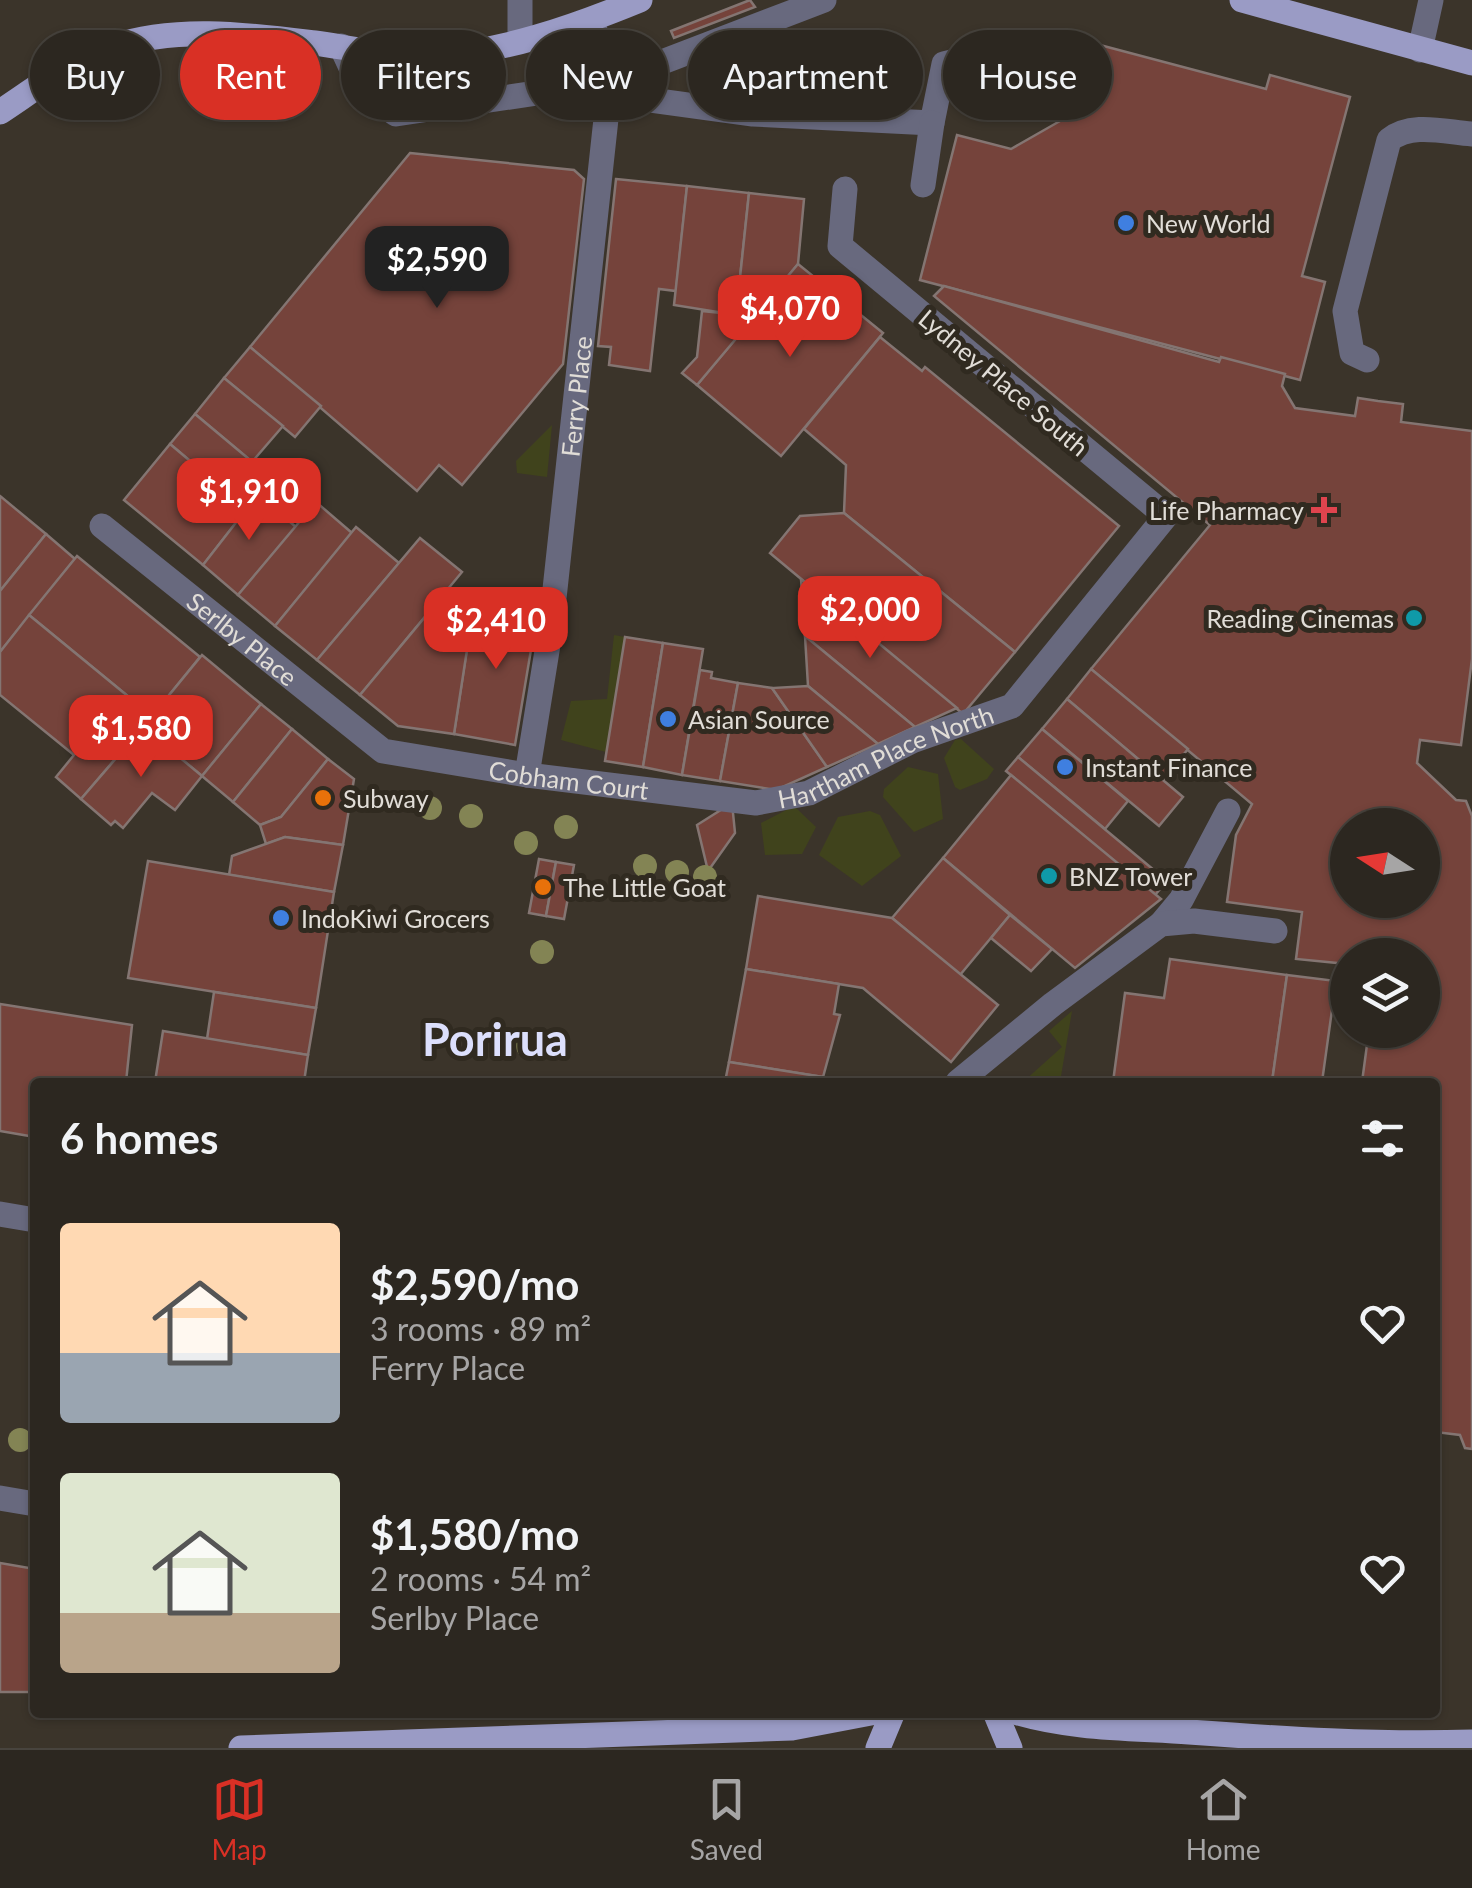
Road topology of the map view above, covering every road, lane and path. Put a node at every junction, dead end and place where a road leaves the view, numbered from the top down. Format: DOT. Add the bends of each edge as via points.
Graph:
graph roads {
  1 [pos="520,0"];
  2 [pos="640,0"];
  3 [pos="824,0"];
  4 [pos="1242,0"];
  5 [pos="1431,0"];
  6 [pos="592,20"];
  7 [pos="595,30"];
  8 [pos="520,39"];
  9 [pos="340,46"];
  10 [pos="1420,50"];
  11 [pos="668,60"];
  12 [pos="1472,63"];
  13 [pos="943,69"];
  14 [pos="526,95"];
  15 [pos="668,102"];
  16 [pos="0,112"];
  17 [pos="606,120"];
  18 [pos="932,123"];
  19 [pos="1472,134"];
  20 [pos="922,185"];
  21 [pos="845,189"];
  22 [pos="1367,360"];
  23 [pos="1166,516"];
  24 [pos="102,526"];
  25 [pos="383,751"];
  26 [pos="527,776"];
  27 [pos="756,803"];
  28 [pos="1228,811"];
  29 [pos="1161,924"];
  30 [pos="1275,932"];
  31 [pos="963,1078"];
  32 [pos="0,1214"];
  33 [pos="30,1219"];
  34 [pos="0,1498"];
  35 [pos="30,1503"];
  36 [pos="844,1718"];
  37 [pos="890,1718"];
  38 [pos="998,1718"];
  39 [pos="1038,1718"];
  40 [pos="1472,1742"];
  41 [pos="241,1748"];
  42 [pos="878,1748"];
  43 [pos="1010,1748"];
  1 -- 8 [label="street"];
  2 -- 6 [label="main road"];
  3 -- 11 [label="street"];
  4 -- 10 [label="main road"];
  5 -- 10 [label="street"];
  6 -- 7 [label="street, Ferry Place"];
  6 -- 8 [label="main road"];
  8 -- 9 [label="main road" via="478,52 424,56"];
  9 -- 14 [label="street" via="361,89 396,114"];
  9 -- 16 [label="main road" via="262,36 142,39 59,73"];
  10 -- 12 [label="main road"];
  13 -- 18 [label="street"];
  15 -- 18 [label="street"];
  17 -- 26 [label="street, Ferry Place" via="552,626"];
  18 -- 20 [label="street"];
  19 -- 22 [label="street" via="1414,129 1390,140 1346,311 1352,353"];
  21 -- 23 [label="street, Lydney Place South" via="840,246"];
  23 -- 27 [label="street, Hartham Place North" via="1012,706 912,741 808,793"];
  24 -- 25 [label="street, Serlby Place"];
  25 -- 26 [label="street, Cobham Court"];
  26 -- 27 [label="street, Cobham Court"];
  28 -- 29 [label="street"];
  29 -- 30 [label="street" via="1194,921"];
  29 -- 31 [label="street"];
  32 -- 33 [label="street"];
  34 -- 35 [label="street"];
  36 -- 41 [label="main road" via="792,1728"];
  37 -- 42 [label="main road"];
  38 -- 43 [label="main road"];
  39 -- 40 [label="main road" via="1388,1744"];
}
